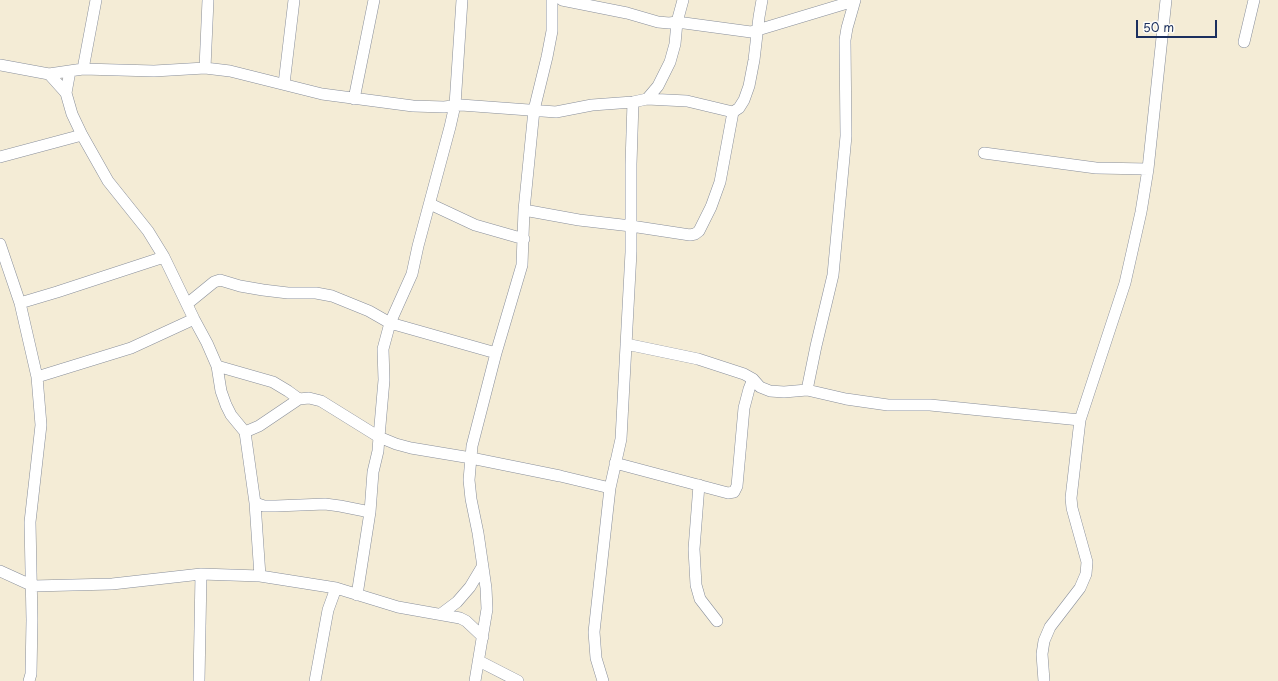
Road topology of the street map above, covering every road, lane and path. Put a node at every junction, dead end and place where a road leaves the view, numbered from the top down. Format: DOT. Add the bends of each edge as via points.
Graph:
graph roads {
  1 [pos="96,0"];
  2 [pos="208,0"];
  3 [pos="294,0"];
  4 [pos="374,0"];
  5 [pos="462,0"];
  6 [pos="552,0"];
  7 [pos="562,0"];
  8 [pos="683,0"];
  9 [pos="762,0"];
  10 [pos="855,0"];
  11 [pos="1166,0"];
  12 [pos="1254,0"];
  13 [pos="677,22"];
  14 [pos="757,32"];
  15 [pos="1244,42"];
  16 [pos="0,65"];
  17 [pos="205,68"];
  18 [pos="83,69"];
  19 [pos="70,71"];
  20 [pos="49,74"];
  21 [pos="284,84"];
  22 [pos="66,93"];
  23 [pos="354,99"];
  24 [pos="647,100"];
  25 [pos="634,102"];
  26 [pos="455,105"];
  27 [pos="534,110"];
  28 [pos="733,112"];
  29 [pos="82,136"];
  30 [pos="984,153"];
  31 [pos="0,157"];
  32 [pos="1148,169"];
  33 [pos="430,204"];
  34 [pos="524,210"];
  35 [pos="631,226"];
  36 [pos="524,239"];
  37 [pos="0,244"];
  38 [pos="164,257"];
  39 [pos="20,303"];
  40 [pos="187,304"];
  41 [pos="194,320"];
  42 [pos="390,323"];
  43 [pos="626,344"];
  44 [pos="496,353"];
  45 [pos="217,366"];
  46 [pos="36,376"];
  47 [pos="753,379"];
  48 [pos="807,390"];
  49 [pos="299,399"];
  50 [pos="1080,420"];
  51 [pos="245,432"];
  52 [pos="379,437"];
  53 [pos="471,458"];
  54 [pos="615,463"];
  55 [pos="699,485"];
  56 [pos="610,488"];
  57 [pos="255,503"];
  58 [pos="370,512"];
  59 [pos="482,566"];
  60 [pos="0,571"];
  61 [pos="201,574"];
  62 [pos="260,576"];
  63 [pos="33,586"];
  64 [pos="336,588"];
  65 [pos="357,595"];
  66 [pos="441,614"];
  67 [pos="717,621"];
  68 [pos="483,638"];
  69 [pos="479,661"];
  70 [pos="29,681"];
  71 [pos="199,681"];
  72 [pos="315,681"];
  73 [pos="475,681"];
  74 [pos="518,681"];
  75 [pos="603,681"];
  76 [pos="1044,681"];
  1 -- 18 [label="street"];
  2 -- 17 [label="street"];
  3 -- 21 [label="street"];
  4 -- 23 [label="street"];
  5 -- 26 [label="street"];
  6 -- 27 [label="street" via="547,57"];
  7 -- 13 [label="street" via="658,22"];
  8 -- 13 [label="street"];
  9 -- 14 [label="street"];
  10 -- 14 [label="street" via="774,24"];
  10 -- 48 [label="street" via="845,40 846,136 833,275"];
  11 -- 32 [label="street"];
  12 -- 15 [label="street"];
  13 -- 14 [label="street"];
  13 -- 24 [label="street" via="670,62 658,86"];
  14 -- 28 [label="street" via="749,86 744,100"];
  16 -- 20 [label="street"];
  17 -- 18 [label="street" via="154,71"];
  17 -- 21 [label="street" via="230,71"];
  18 -- 19 [label="street"];
  19 -- 20 [label="street"];
  19 -- 22 [label="street"];
  20 -- 22 [label="street"];
  21 -- 23 [label="street"];
  22 -- 29 [label="street"];
  23 -- 26 [label="street" via="426,107"];
  24 -- 25 [label="street"];
  24 -- 28 [label="street" via="687,101"];
  25 -- 27 [label="street" via="592,105 556,112"];
  25 -- 35 [label="street"];
  26 -- 27 [label="street"];
  26 -- 33 [label="street"];
  27 -- 34 [label="street"];
  28 -- 35 [label="street" via="720,182 699,231 690,235"];
  29 -- 31 [label="street"];
  29 -- 38 [label="street" via="108,181 148,231"];
  30 -- 32 [label="street" via="1096,168"];
  32 -- 50 [label="street" via="1127,277"];
  33 -- 36 [label="street" via="475,225"];
  33 -- 42 [label="street" via="412,274"];
  34 -- 35 [label="street"];
  34 -- 36 [label="street"];
  35 -- 43 [label="street"];
  36 -- 44 [label="street" via="522,265"];
  37 -- 39 [label="street"];
  38 -- 39 [label="street"];
  38 -- 40 [label="street"];
  39 -- 46 [label="street"];
  40 -- 41 [label="street"];
  40 -- 42 [label="street" via="220,280 263,290 332,296 369,311"];
  41 -- 45 [label="street"];
  41 -- 46 [label="street" via="131,348"];
  42 -- 44 [label="street"];
  42 -- 52 [label="street" via="383,349 384,380"];
  43 -- 47 [label="street" via="698,359"];
  43 -- 54 [label="street" via="621,439"];
  44 -- 53 [label="street"];
  45 -- 49 [label="street" via="273,382"];
  45 -- 51 [label="street" via="226,405"];
  46 -- 63 [label="street" via="41,425 30,522"];
  47 -- 48 [label="street" via="760,387 770,391"];
  47 -- 55 [label="street" via="744,408 737,486 734,492 728,493"];
  48 -- 50 [label="street" via="888,405 930,405"];
  49 -- 51 [label="street" via="259,426"];
  49 -- 52 [label="street" via="321,401"];
  50 -- 76 [label="street" via="1071,498 1087,562 1086,574 1080,588 1050,627 1044,641"];
  51 -- 57 [label="street"];
  52 -- 53 [label="street" via="411,448"];
  52 -- 58 [label="street"];
  53 -- 56 [label="street"];
  53 -- 59 [label="street" via="469,480"];
  54 -- 55 [label="street"];
  54 -- 56 [label="street"];
  55 -- 67 [label="street" via="694,549 696,585 700,599"];
  56 -- 75 [label="street" via="594,632 596,658"];
  57 -- 58 [label="street" via="264,506 333,505"];
  57 -- 62 [label="street"];
  58 -- 65 [label="street"];
  59 -- 66 [label="street" via="470,587 457,602"];
  59 -- 68 [label="street" via="487,609"];
  60 -- 63 [label="street"];
  61 -- 62 [label="street"];
  61 -- 63 [label="street" via="112,584"];
  61 -- 71 [label="street"];
  62 -- 64 [label="street"];
  63 -- 70 [label="street"];
  64 -- 65 [label="street"];
  64 -- 72 [label="street" via="328,610"];
  65 -- 66 [label="street"];
  66 -- 68 [label="street" via="466,620"];
  68 -- 69 [label="street"];
  69 -- 73 [label="street"];
  69 -- 74 [label="street"];
}
